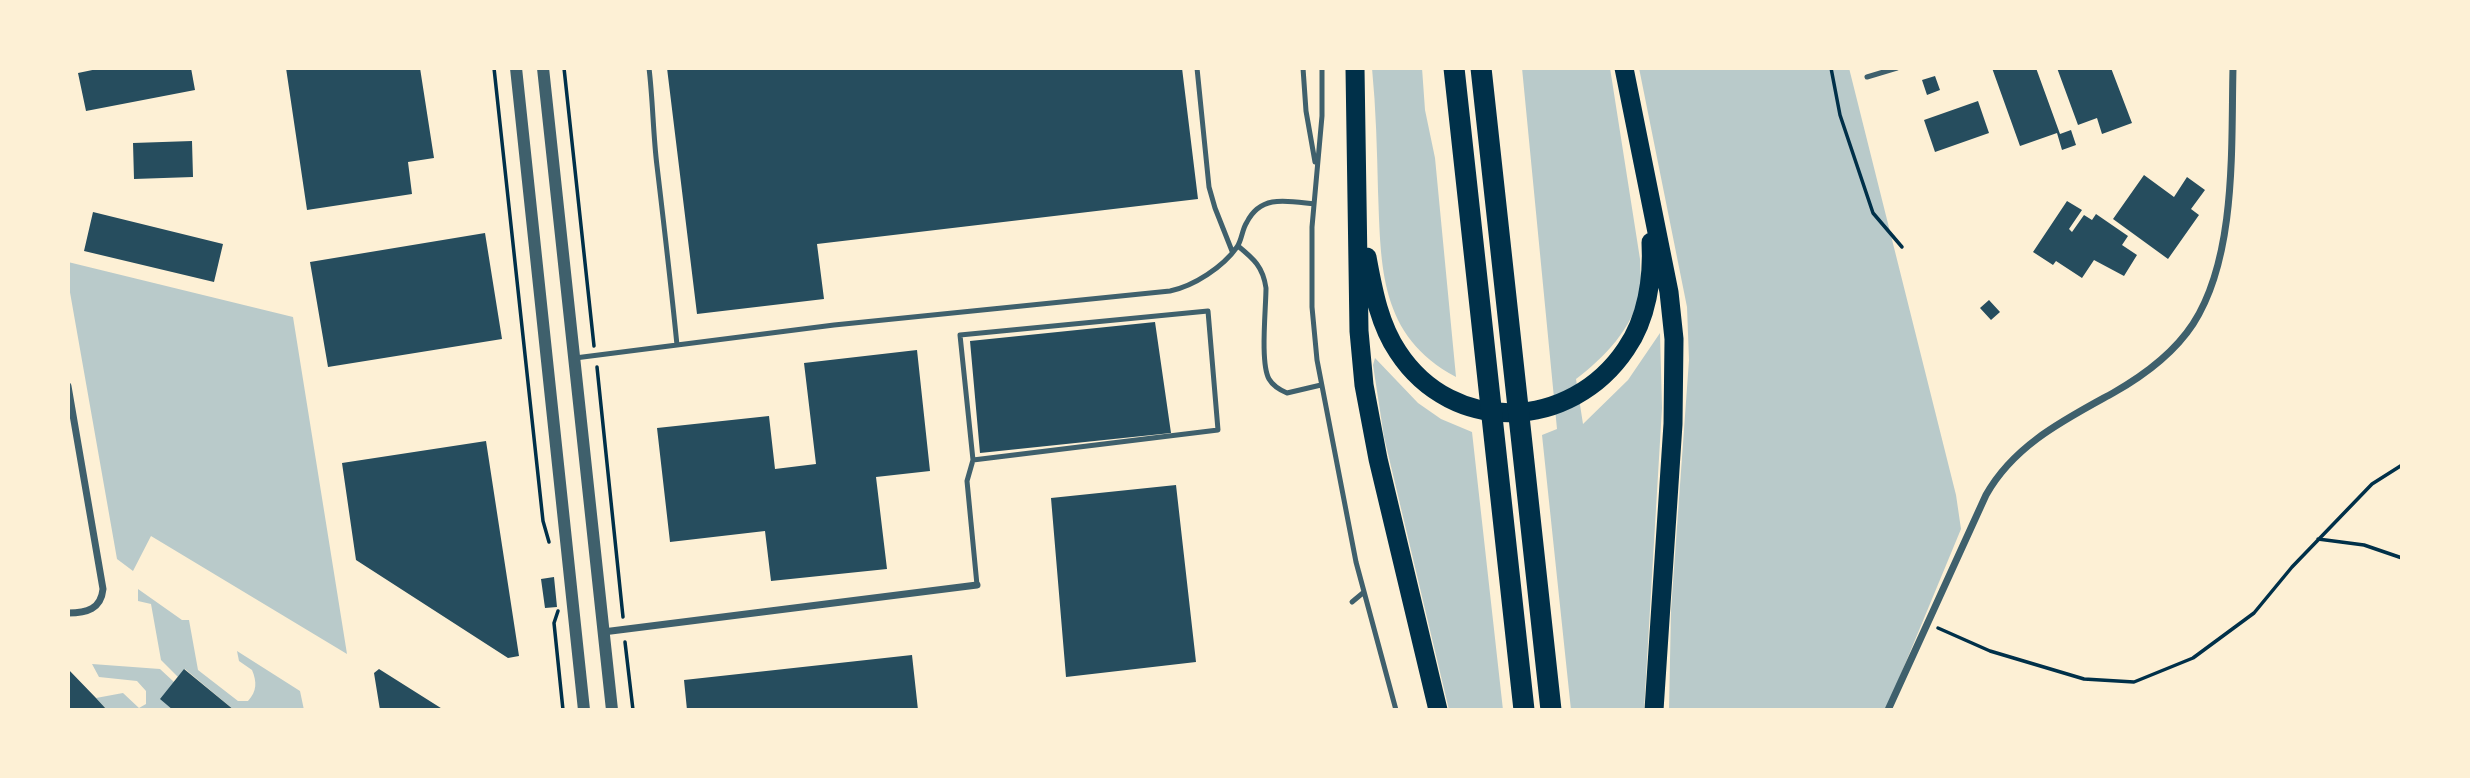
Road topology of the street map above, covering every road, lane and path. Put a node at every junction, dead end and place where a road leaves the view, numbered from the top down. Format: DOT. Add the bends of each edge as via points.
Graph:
graph roads {
  1 [pos="494,68"];
  2 [pos="516,68"];
  3 [pos="543,68"];
  4 [pos="564,68"];
  5 [pos="649,68"];
  6 [pos="1197,68"];
  7 [pos="1303,68"];
  8 [pos="1322,68"];
  9 [pos="1355,68"];
  10 [pos="1454,68"];
  11 [pos="1481,68"];
  12 [pos="1625,68"];
  13 [pos="1831,68"];
  14 [pos="1897,68"];
  15 [pos="2233,68"];
  16 [pos="1867,77"];
  17 [pos="1316,170"];
  18 [pos="1648,185"];
  19 [pos="1357,202"];
  20 [pos="1314,204"];
  21 [pos="1238,246"];
  22 [pos="1902,247"];
  23 [pos="1233,251"];
  24 [pos="677,345"];
  25 [pos="595,356"];
  26 [pos="574,358"];
  27 [pos="68,386"];
  28 [pos="1321,386"];
  29 [pos="973,460"];
  30 [pos="2402,465"];
  31 [pos="2318,539"];
  32 [pos="550,544"];
  33 [pos="617,557"];
  34 [pos="2402,558"];
  35 [pos="977,585"];
  36 [pos="1364,592"];
  37 [pos="1352,602"];
  38 [pos="561,606"];
  39 [pos="68,613"];
  40 [pos="1927,624"];
  41 [pos="603,632"];
  42 [pos="630,683"];
  43 [pos="564,710"];
  44 [pos="584,710"];
  45 [pos="612,710"];
  46 [pos="633,710"];
  47 [pos="1396,710"];
  48 [pos="1438,710"];
  49 [pos="1524,710"];
  50 [pos="1551,710"];
  51 [pos="1654,710"];
  52 [pos="1888,710"];
  1 -- 32 [label="path" via="543,520"];
  2 -- 44 [label="street"];
  3 -- 26 [label="street"];
  4 -- 25 [label="path"];
  5 -- 24 [label="lane"];
  6 -- 23 [label="lane" via="1209,187"];
  7 -- 17 [label="lane"];
  8 -- 17 [label="lane"];
  9 -- 19 [label="highway"];
  10 -- 49 [label="highway"];
  11 -- 50 [label="highway"];
  12 -- 18 [label="highway"];
  13 -- 22 [label="path" via="1840,115 1873,213"];
  14 -- 16 [label="lane"];
  15 -- 40 [label="street" via="2224,235 2209,289 2193,323 2147,370 2050,429 2005,467 1986,495"];
  17 -- 20 [label="lane"];
  18 -- 19 [label="highway" via="1652,254 1647,296 1628,347 1601,377 1563,402 1524,412 1469,407 1441,395 1399,354 1375,299"];
  18 -- 51 [label="highway" via="1670,292 1675,360"];
  19 -- 48 [label="highway" via="1365,396"];
  20 -- 21 [label="lane" via="1265,204 1248,219"];
  20 -- 28 [label="lane" via="1312,307"];
  21 -- 23 [label="lane"];
  21 -- 28 [label="lane" via="1255,259 1264,276 1267,377 1287,393"];
  23 -- 24 [label="lane" via="1202,279 1170,291"];
  24 -- 25 [label="lane"];
  25 -- 26 [label="lane"];
  25 -- 33 [label="path"];
  26 -- 41 [label="street"];
  27 -- 39 [label="street" via="103,589 94,608"];
  28 -- 36 [label="lane"];
  29 -- 29 [label="lane" via="960,335 1208,311 1218,430"];
  29 -- 35 [label="lane" via="967,481"];
  30 -- 31 [label="path" via="2372,484"];
  31 -- 34 [label="path" via="2364,545"];
  31 -- 40 [label="path" via="2254,613 2193,657 2134,682 2084,679 1990,651"];
  35 -- 41 [label="street"];
  36 -- 37 [label="lane"];
  36 -- 47 [label="lane"];
  38 -- 43 [label="path" via="554,623"];
  40 -- 52 [label="street"];
  41 -- 45 [label="street"];
  42 -- 46 [label="path"];
}
